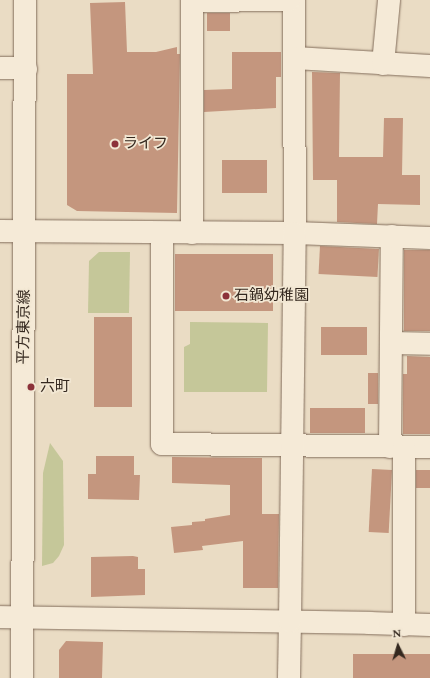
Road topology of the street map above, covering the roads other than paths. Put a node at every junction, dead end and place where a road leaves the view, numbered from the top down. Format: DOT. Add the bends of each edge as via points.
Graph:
graph roads {
  1 [pos="25,0"];
  2 [pos="192,0"];
  3 [pos="289,0"];
  4 [pos="294,0"];
  5 [pos="389,0"];
  6 [pos="295,58"];
  7 [pos="383,64"];
  8 [pos="430,66"];
  9 [pos="0,68"];
  10 [pos="26,68"];
  11 [pos="0,231"];
  12 [pos="25,232"];
  13 [pos="162,233"];
  14 [pos="192,233"];
  15 [pos="295,233"];
  16 [pos="392,236"];
  17 [pos="430,238"];
  18 [pos="391,343"];
  19 [pos="430,344"];
  20 [pos="292,445"];
  21 [pos="397,447"];
  22 [pos="430,447"];
  23 [pos="0,617"];
  24 [pos="23,618"];
  25 [pos="290,621"];
  26 [pos="404,625"];
  27 [pos="430,625"];
  28 [pos="22,678"];
  29 [pos="289,678"];
  1 -- 10 [label="street, 平方東京線"];
  2 -- 3 [label="street"];
  2 -- 14 [label="street"];
  4 -- 6 [label="street"];
  5 -- 7 [label="street"];
  6 -- 7 [label="street"];
  6 -- 15 [label="street"];
  7 -- 8 [label="street"];
  9 -- 10 [label="street"];
  10 -- 12 [label="street, 平方東京線"];
  11 -- 12 [label="street"];
  12 -- 13 [label="street"];
  12 -- 24 [label="street, 平方東京線"];
  13 -- 14 [label="street"];
  13 -- 20 [label="street" via="162,444"];
  14 -- 15 [label="street"];
  15 -- 16 [label="street"];
  15 -- 20 [label="street"];
  16 -- 17 [label="street"];
  16 -- 18 [label="street"];
  18 -- 19 [label="street"];
  18 -- 21 [label="street"];
  20 -- 21 [label="street"];
  20 -- 25 [label="street"];
  21 -- 22 [label="street"];
  21 -- 26 [label="street"];
  23 -- 24 [label="street"];
  24 -- 25 [label="street"];
  24 -- 28 [label="street, 平方東京線"];
  25 -- 26 [label="street"];
  25 -- 29 [label="street"];
  26 -- 27 [label="street"];
}
